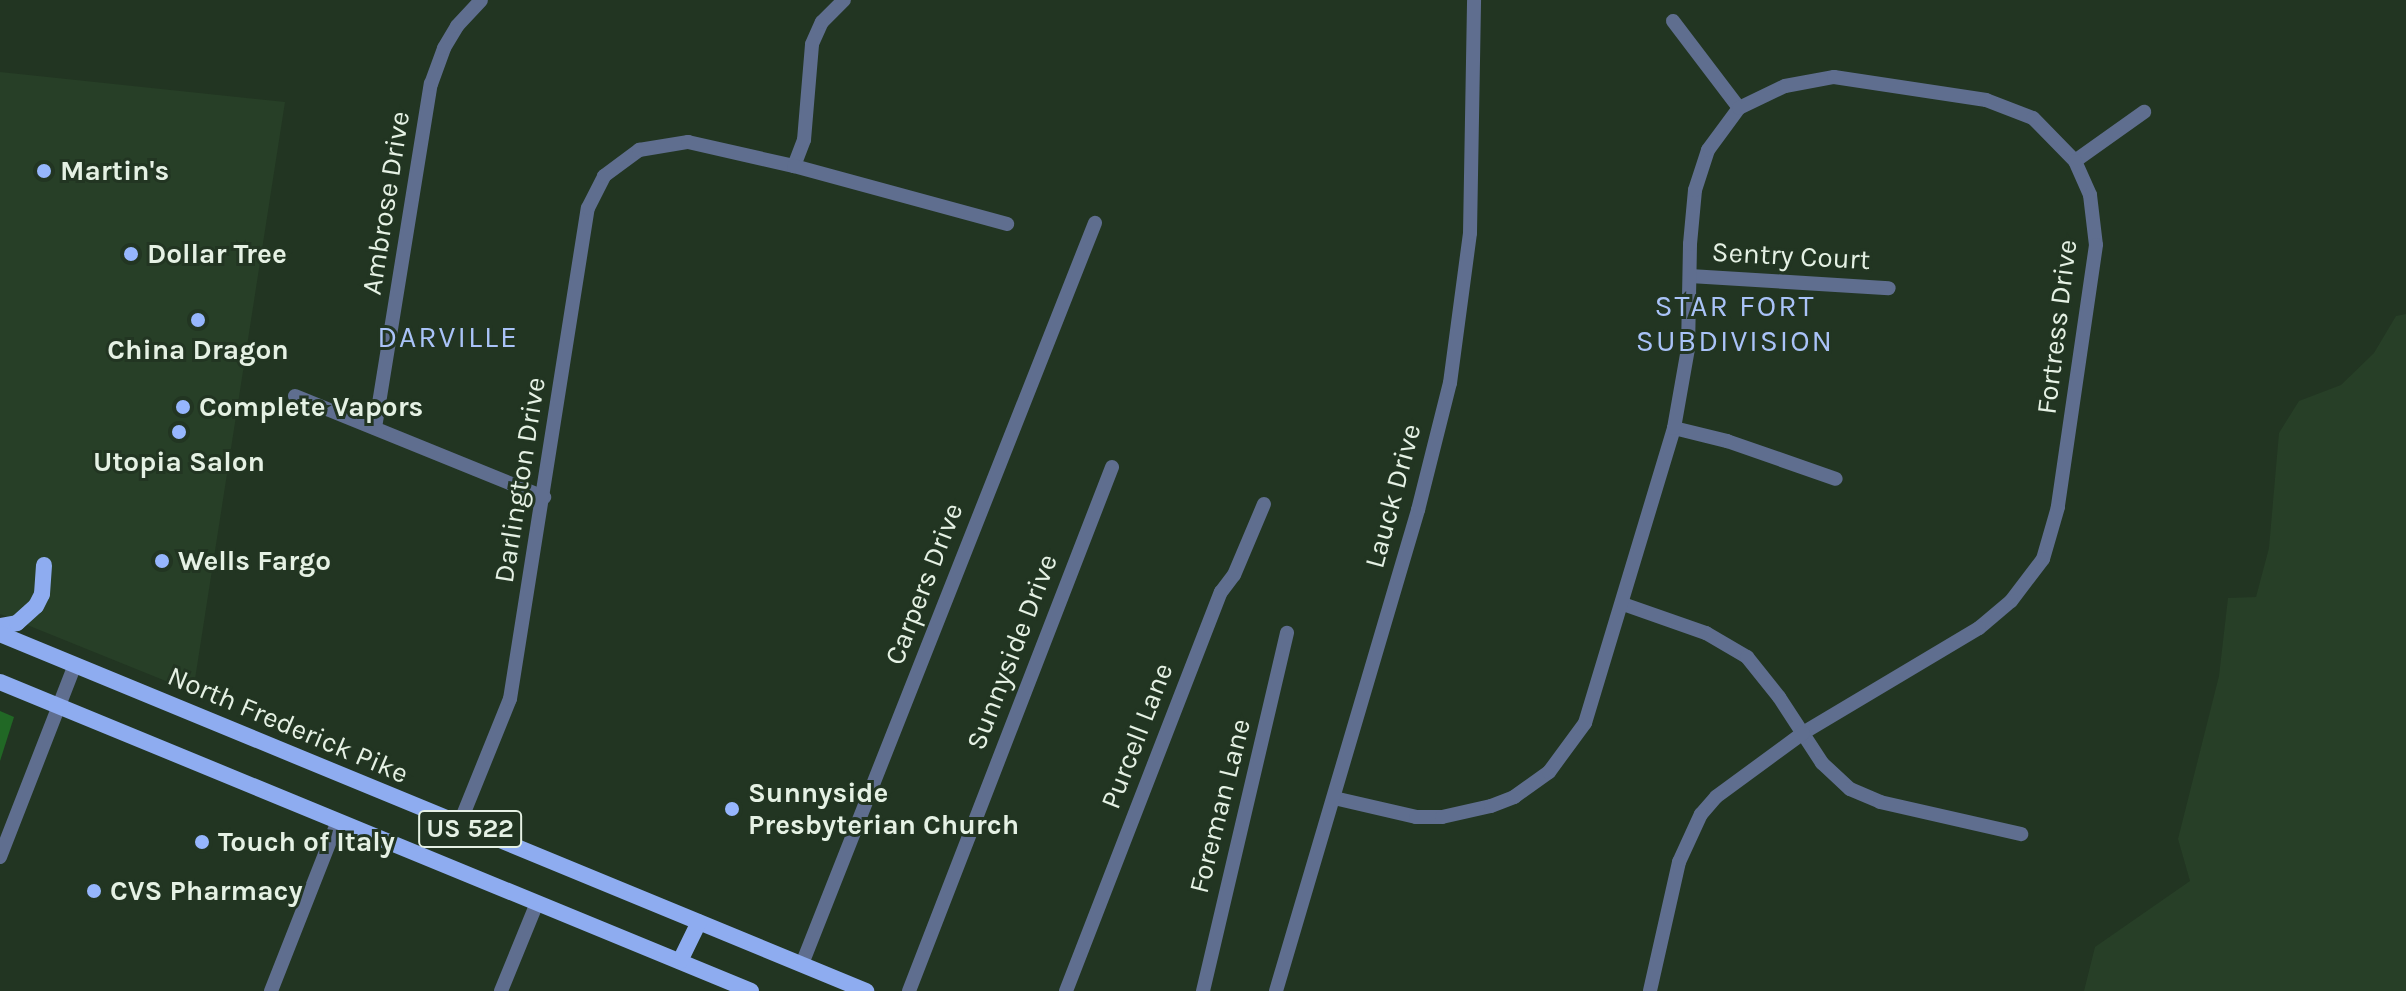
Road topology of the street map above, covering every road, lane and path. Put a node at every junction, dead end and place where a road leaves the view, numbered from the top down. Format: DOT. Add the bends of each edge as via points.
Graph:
graph roads {
  1 [pos="481,0"];
  2 [pos="844,0"];
  3 [pos="1474,0"];
  4 [pos="827,5"];
  5 [pos="1673,21"];
  6 [pos="1739,108"];
  7 [pos="2144,112"];
  8 [pos="2075,161"];
  9 [pos="794,166"];
  10 [pos="1095,223"];
  11 [pos="1007,224"];
  12 [pos="1690,276"];
  13 [pos="1889,288"];
  14 [pos="295,396"];
  15 [pos="375,428"];
  16 [pos="1674,428"];
  17 [pos="1112,467"];
  18 [pos="1836,479"];
  19 [pos="544,497"];
  20 [pos="1264,504"];
  21 [pos="44,565"];
  22 [pos="1623,604"];
  23 [pos="0,626"];
  24 [pos="1287,633"];
  25 [pos="0,634"];
  26 [pos="75,665"];
  27 [pos="0,682"];
  28 [pos="57,705"];
  29 [pos="1803,733"];
  30 [pos="1334,798"];
  31 [pos="338,821"];
  32 [pos="459,825"];
  33 [pos="2021,834"];
  34 [pos="0,857"];
  35 [pos="537,903"];
  36 [pos="699,922"];
  37 [pos="680,961"];
  38 [pos="802,964"];
  39 [pos="271,991"];
  40 [pos="501,991"];
  41 [pos="751,991"];
  42 [pos="866,991"];
  43 [pos="909,991"];
  44 [pos="1066,991"];
  45 [pos="1203,991"];
  46 [pos="1276,991"];
  47 [pos="1650,991"];
  1 -- 15 [label="street, Ambrose Drive" via="457,26 431,84"];
  2 -- 4 [label="street"];
  3 -- 30 [label="street, Lauck Drive" via="1470,233 1454,363 1418,510"];
  4 -- 9 [label="street" via="812,44 804,140"];
  5 -- 6 [label="street"];
  6 -- 8 [label="street, Fortress Drive" via="1808,80 1882,82 2012,107 2052,134"];
  6 -- 12 [label="street, Fortress Drive" via="1701,167 1691,211"];
  7 -- 8 [label="street"];
  8 -- 29 [label="street, Fortress Drive" via="2090,195 2096,245 2058,507 2043,559 2011,601 1979,628"];
  9 -- 11 [label="street, Darlington Drive"];
  9 -- 19 [label="street, Darlington Drive" via="672,142 639,150 604,176 588,208"];
  10 -- 38 [label="street, Carpers Drive"];
  12 -- 13 [label="street, Sentry Court"];
  12 -- 16 [label="street, Fortress Drive" via="1688,349"];
  14 -- 15 [label="street"];
  15 -- 19 [label="street"];
  16 -- 18 [label="street"];
  16 -- 22 [label="street, Fortress Drive"];
  17 -- 43 [label="street, Sunnyside Drive"];
  19 -- 32 [label="street, Darlington Drive" via="510,699"];
  20 -- 44 [label="street, Purcell Lane" via="1234,575 1221,592"];
  21 -- 23 [label="main road" via="36,606 17,623"];
  22 -- 29 [label="street" via="1730,644 1762,673"];
  22 -- 30 [label="street, Fortress Drive" via="1585,723 1561,760 1532,786 1491,806 1442,817 1391,814"];
  24 -- 45 [label="street, Foreman Lane"];
  25 -- 26 [label="main road, North Frederick Pike / US 522"];
  26 -- 28 [label="street"];
  26 -- 32 [label="main road, North Frederick Pike / US 522"];
  27 -- 28 [label="main road, US 522"];
  28 -- 31 [label="main road, US 522"];
  28 -- 34 [label="street"];
  29 -- 33 [label="street" via="1822,763 1850,789 1880,802"];
  29 -- 47 [label="street, Fortress Drive" via="1738,778 1701,814 1679,862"];
  30 -- 46 [label="street, Lauck Drive"];
  31 -- 35 [label="main road, US 522"];
  31 -- 39 [label="street"];
  32 -- 36 [label="main road, North Frederick Pike / US 522"];
  35 -- 37 [label="main road, US 522"];
  35 -- 40 [label="street"];
  36 -- 37 [label="main road"];
  36 -- 38 [label="main road, North Frederick Pike / US 522"];
  37 -- 41 [label="main road, US 522"];
  38 -- 42 [label="main road, North Frederick Pike / US 522"];
}
